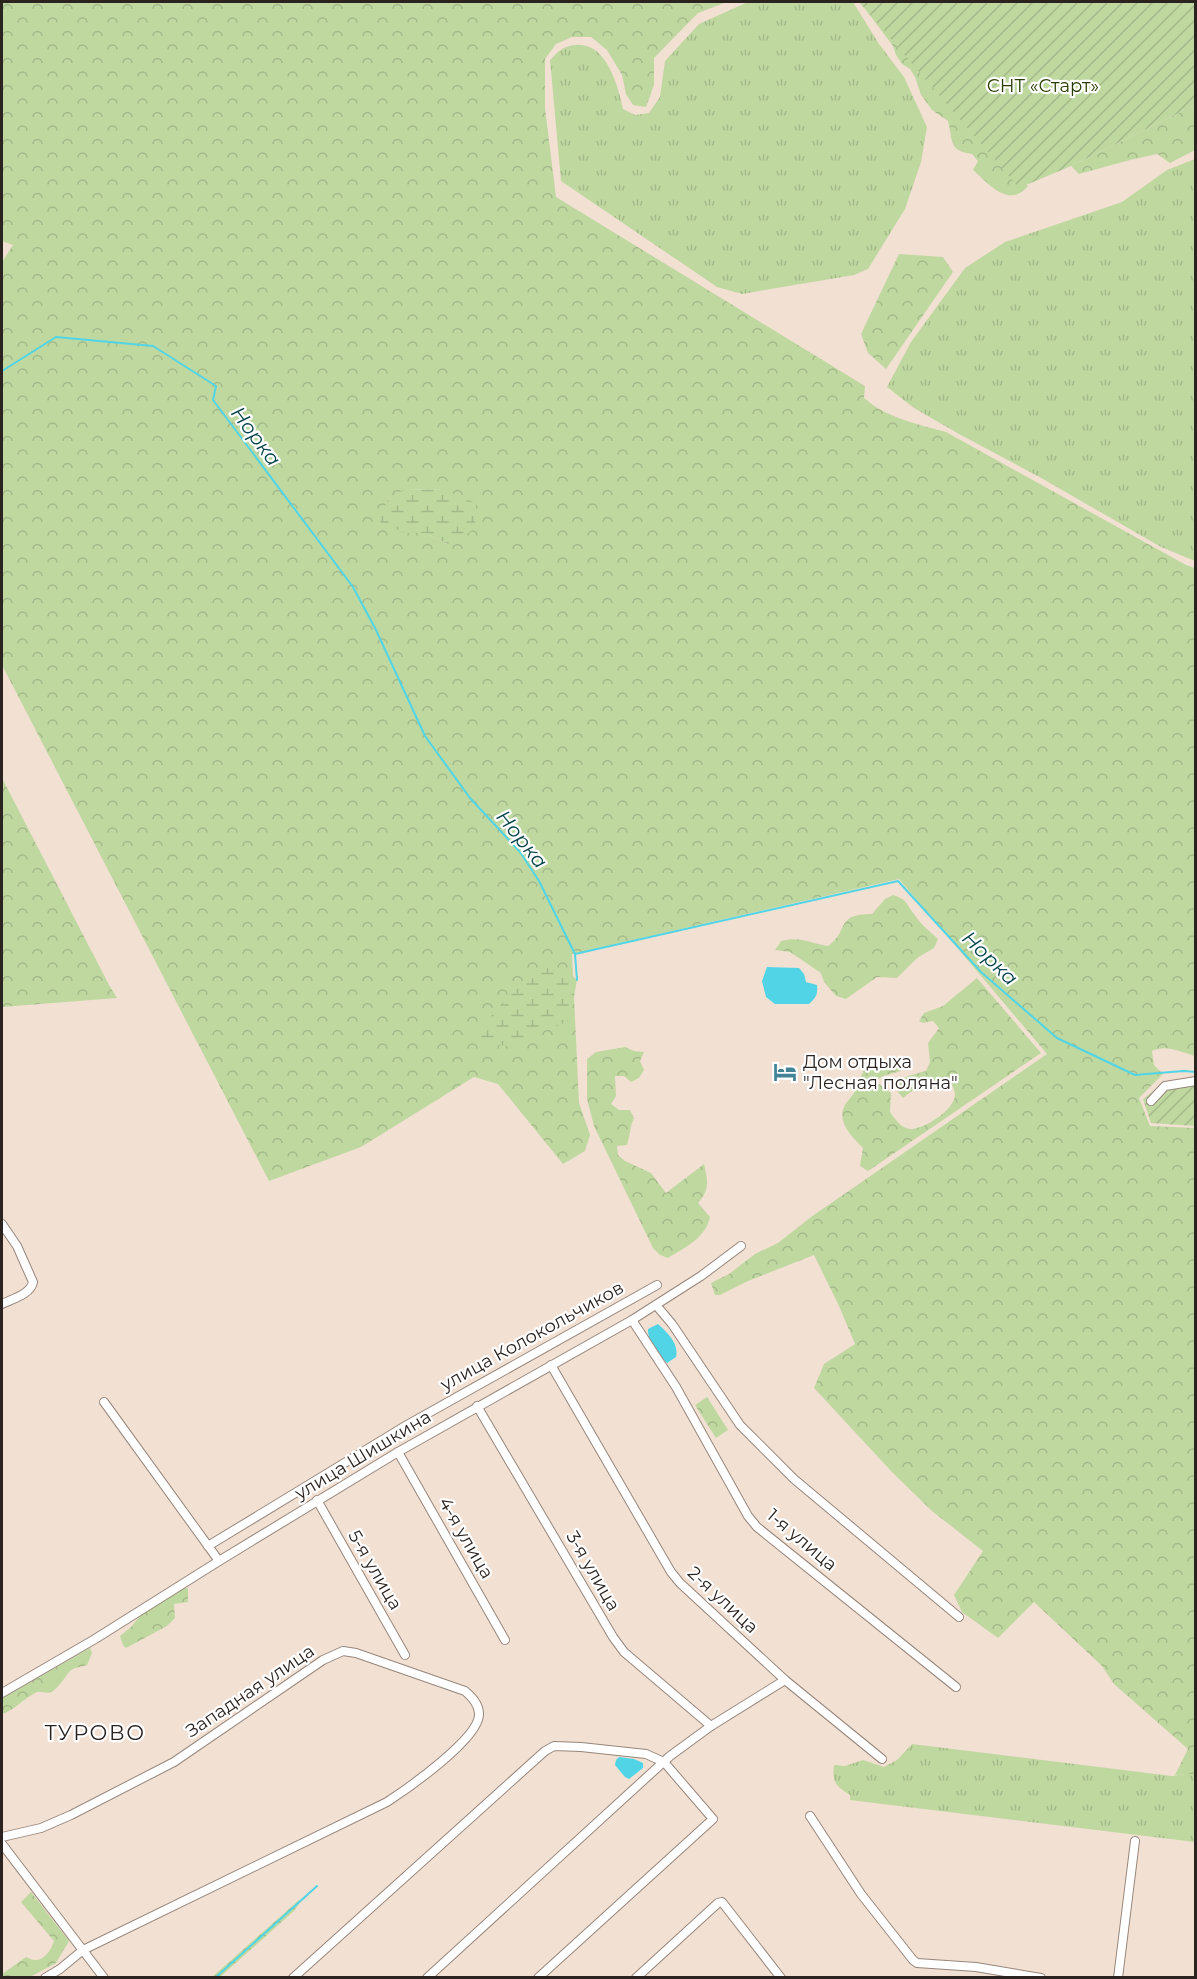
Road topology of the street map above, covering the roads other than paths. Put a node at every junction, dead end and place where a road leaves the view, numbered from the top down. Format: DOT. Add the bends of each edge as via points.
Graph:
graph roads {
  1 [pos="1196,1081"];
  2 [pos="1150,1101"];
  3 [pos="2,1224"];
  4 [pos="741,1246"];
  5 [pos="657,1285"];
  6 [pos="2,1304"];
  7 [pos="656,1305"];
  8 [pos="632,1320"];
  9 [pos="550,1365"];
  10 [pos="104,1402"];
  11 [pos="477,1406"];
  12 [pos="398,1452"];
  13 [pos="317,1500"];
  14 [pos="208,1546"];
  15 [pos="219,1561"];
  16 [pos="959,1617"];
  17 [pos="505,1640"];
  18 [pos="405,1655"];
  19 [pos="785,1680"];
  20 [pos="956,1687"];
  21 [pos="2,1693"];
  22 [pos="711,1726"];
  23 [pos="882,1760"];
  24 [pos="664,1762"];
  25 [pos="810,1816"];
  26 [pos="2,1837"];
  27 [pos="1135,1841"];
  28 [pos="2,1844"];
  29 [pos="83,1950"];
  30 [pos="45,1977"];
  31 [pos="104,1977"];
  32 [pos="292,1977"];
  33 [pos="427,1977"];
  34 [pos="538,1977"];
  35 [pos="636,1977"];
  36 [pos="781,1977"];
  37 [pos="1041,1977"];
  38 [pos="1118,1977"];
  1 -- 2 [label="street" via="1165,1086"];
  3 -- 6 [label="street" via="33,1282 28,1290"];
  4 -- 7 [label="street, улица Шишкина"];
  5 -- 14 [label="street, улица Колокольчиков" via="407,1425"];
  7 -- 8 [label="street, улица Шишкина"];
  7 -- 16 [label="street" via="751,1437"];
  8 -- 9 [label="street, улица Шишкина"];
  8 -- 20 [label="street, 1-я улица" via="676,1387 757,1527"];
  9 -- 11 [label="street, улица Шишкина"];
  9 -- 19 [label="street, 2-я улица" via="671,1572"];
  10 -- 14 [label="street"];
  11 -- 12 [label="street, улица Шишкина"];
  11 -- 22 [label="street, 3-я улица" via="613,1637 624,1652"];
  12 -- 13 [label="street, улица Шишкина"];
  12 -- 17 [label="street, 4-я улица"];
  13 -- 15 [label="street, улица Шишкина"];
  13 -- 18 [label="street, 5-я улица"];
  14 -- 15 [label="street"];
  15 -- 21 [label="street, улица Шишкина"];
  19 -- 22 [label="street"];
  19 -- 23 [label="street, 2-я улица"];
  22 -- 24 [label="street"];
  24 -- 32 [label="street" via="646,1754 580,1747 555,1746 545,1751"];
  24 -- 33 [label="street"];
  24 -- 34 [label="street" via="713,1819"];
  25 -- 37 [label="street" via="861,1894 917,1963"];
  26 -- 29 [label="street, Западная улица" via="41,1828 71,1815 174,1762 343,1651 465,1691 477,1706 478,1722 472,1732 432,1769 387,1802"];
  27 -- 38 [label="street"];
  28 -- 29 [label="street"];
  29 -- 30 [label="street"];
  29 -- 31 [label="street"];
  35 -- 36 [label="street" via="718,1902 722,1902"];
}
